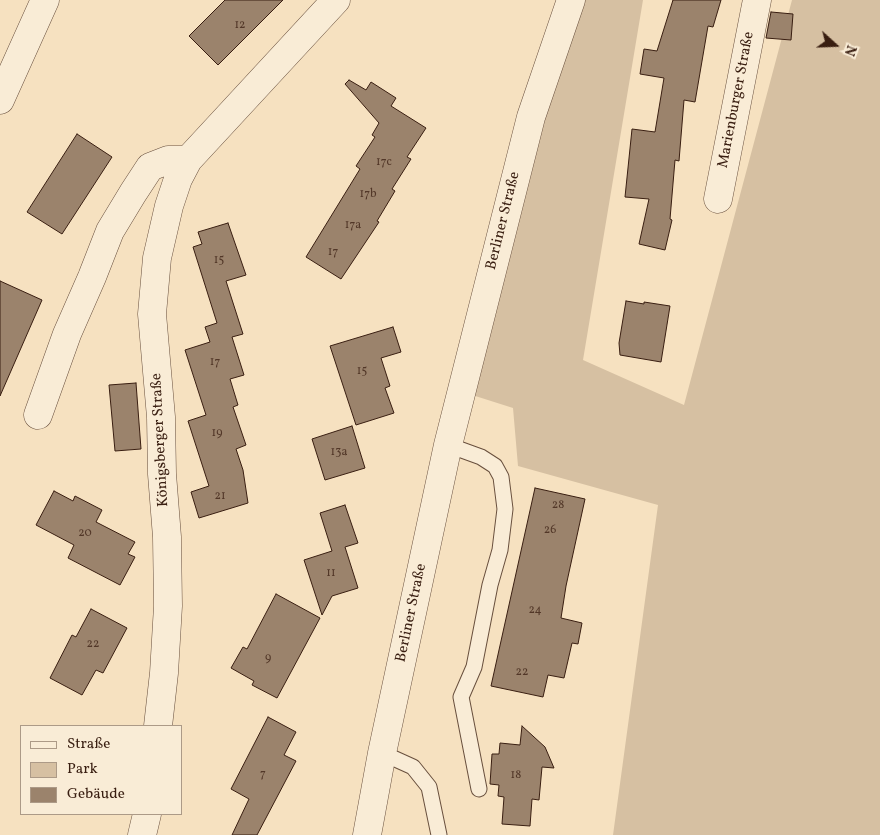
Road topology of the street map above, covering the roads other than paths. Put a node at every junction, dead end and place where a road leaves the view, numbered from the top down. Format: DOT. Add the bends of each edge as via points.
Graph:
graph roads {
  1 [pos="45,0"];
  2 [pos="336,0"];
  3 [pos="571,0"];
  4 [pos="757,0"];
  5 [pos="0,100"];
  6 [pos="188,160"];
  7 [pos="718,199"];
  8 [pos="38,416"];
  9 [pos="448,444"];
  10 [pos="158,725"];
  11 [pos="382,753"];
  12 [pos="479,789"];
  13 [pos="147,815"];
  14 [pos="142,835"];
  15 [pos="367,835"];
  16 [pos="439,835"];
  1 -- 5 [label="street"];
  2 -- 6 [label="street, Königsberger Straße"];
  3 -- 9 [label="street, Berliner Straße" via="530,117"];
  4 -- 7 [label="street, Marienburger Straße"];
  6 -- 8 [label="street" via="168,160 150,167 132,192 110,231 67,334"];
  6 -- 10 [label="street, Königsberger Straße" via="169,206 157,258 152,314 161,417 167,557 164,673"];
  9 -- 11 [label="street, Berliner Straße"];
  9 -- 12 [label="lane" via="481,457 494,466 501,477 504,509 500,550 474,667 461,697"];
  11 -- 15 [label="street, Berliner Straße"];
  11 -- 16 [label="lane" via="413,767 429,787"];
  13 -- 14 [label="street"];
}
